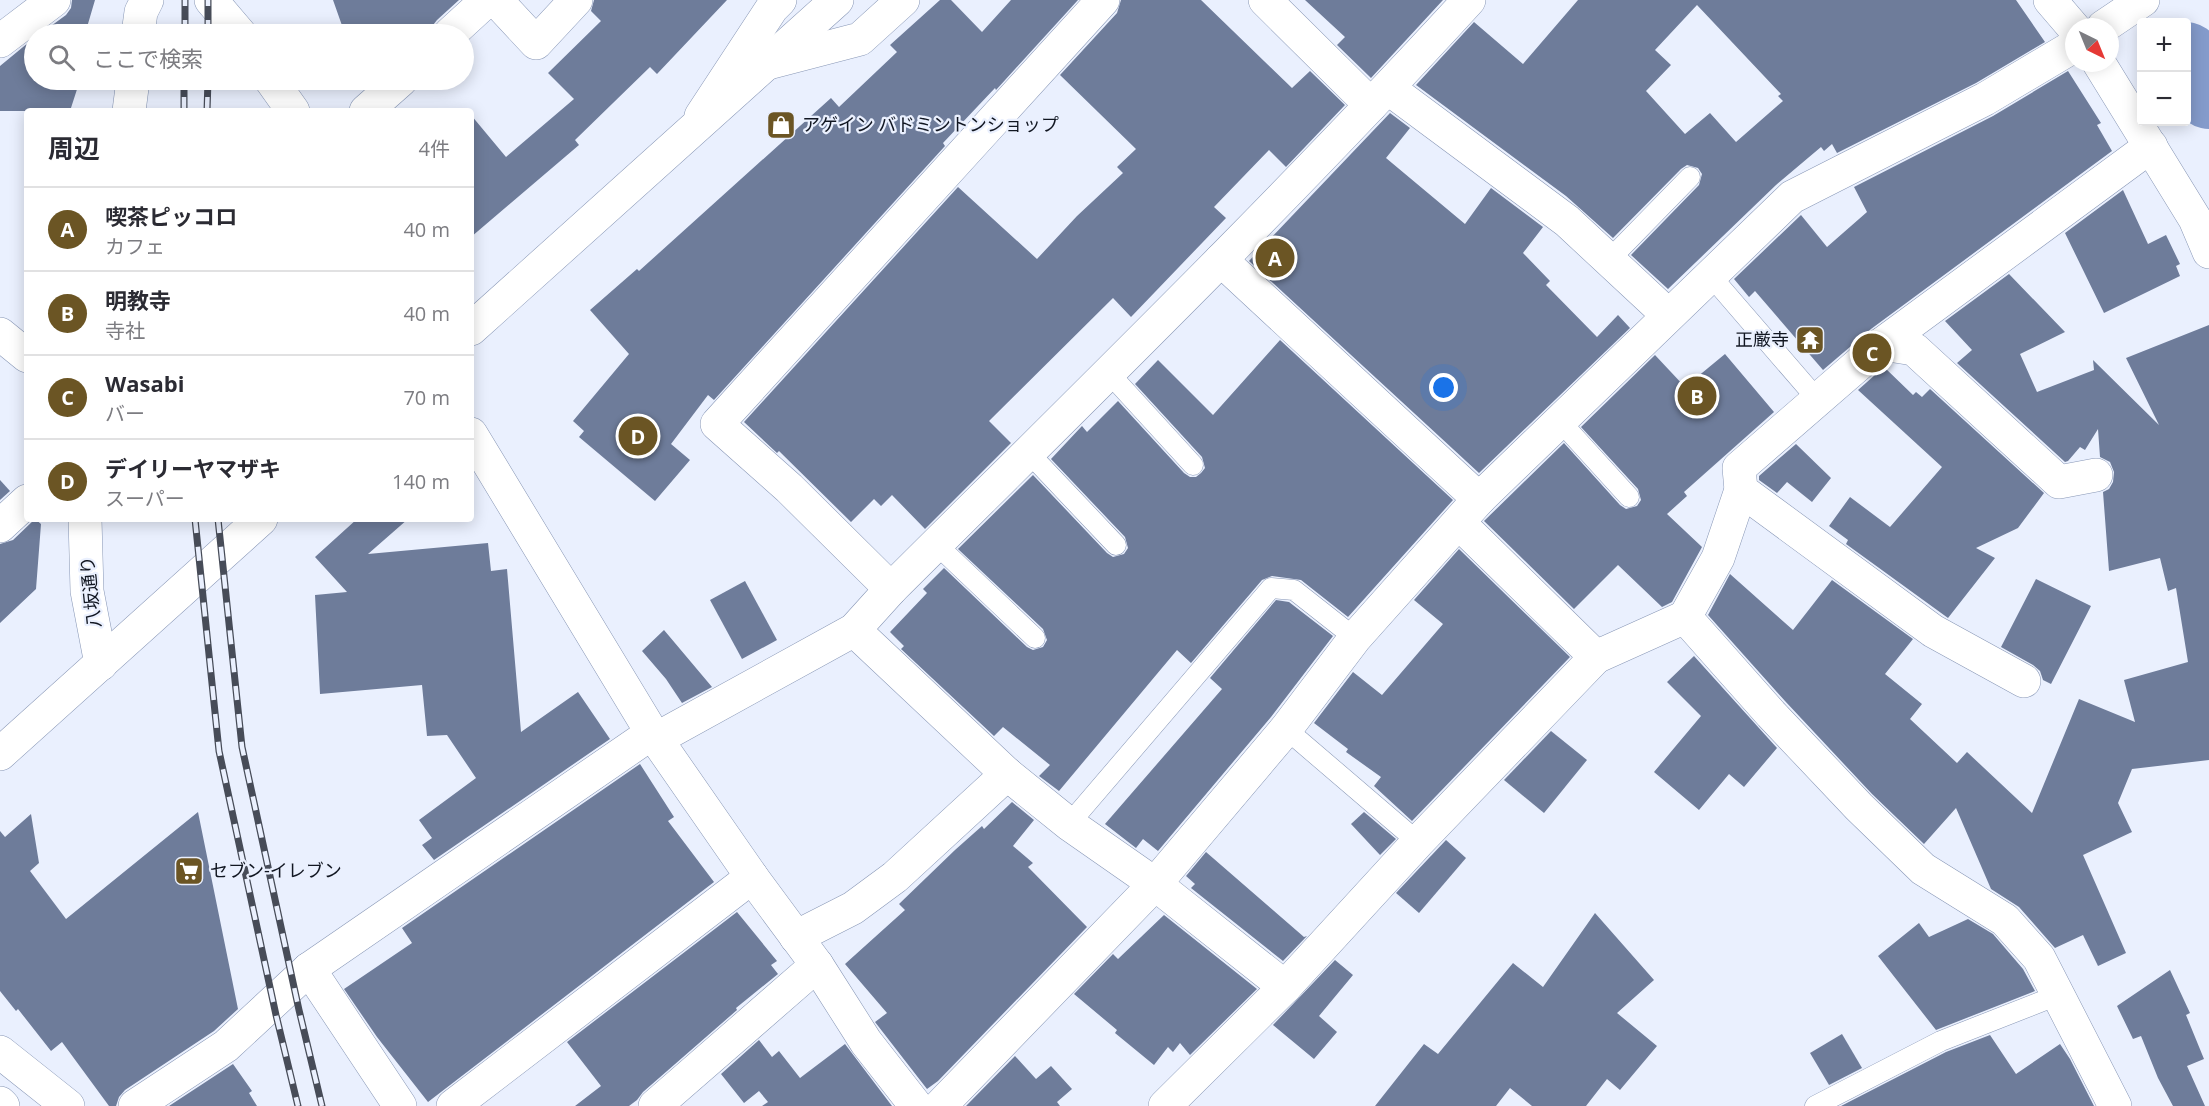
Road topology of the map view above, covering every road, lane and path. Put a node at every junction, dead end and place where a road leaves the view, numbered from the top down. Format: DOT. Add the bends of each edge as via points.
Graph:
graph roads {
  1 [pos="54,0"];
  2 [pos="147,0"];
  3 [pos="211,0"];
  4 [pos="487,0"];
  5 [pos="496,0"];
  6 [pos="576,0"];
  7 [pos="780,0"];
  8 [pos="837,0"];
  9 [pos="903,0"];
  10 [pos="1103,0"];
  11 [pos="1265,0"];
  12 [pos="1469,0"];
  13 [pos="2050,0"];
  14 [pos="2143,0"];
  15 [pos="2065,18"];
  16 [pos="2116,18"];
  17 [pos="139,24"];
  18 [pos="231,24"];
  19 [pos="461,24"];
  20 [pos="0,41"];
  21 [pos="2065,51"];
  22 [pos="768,63"];
  23 [pos="2105,72"];
  24 [pos="132,90"];
  25 [pos="278,90"];
  26 [pos="390,90"];
  27 [pos="1379,97"];
  28 [pos="129,108"];
  29 [pos="291,108"];
  30 [pos="369,108"];
  31 [pos="690,132"];
  32 [pos="2151,146"];
  33 [pos="1690,177"];
  34 [pos="2209,252"];
  35 [pos="1221,260"];
  36 [pos="1608,260"];
  37 [pos="1710,275"];
  38 [pos="1668,315"];
  39 [pos="474,326"];
  40 [pos="1882,344"];
  41 [pos="1108,372"];
  42 [pos="1817,399"];
  43 [pos="1559,420"];
  44 [pos="474,439"];
  45 [pos="1028,452"];
  46 [pos="1193,465"];
  47 [pos="2096,475"];
  48 [pos="1741,490"];
  49 [pos="1629,496"];
  50 [pos="24,504"];
  51 [pos="1469,511"];
  52 [pos="86,522"];
  53 [pos="258,522"];
  54 [pos="0,526"];
  55 [pos="936,544"];
  56 [pos="1116,545"];
  57 [pos="891,589"];
  58 [pos="1684,617"];
  59 [pos="854,630"];
  60 [pos="1035,638"];
  61 [pos="1355,638"];
  62 [pos="1596,657"];
  63 [pos="101,664"];
  64 [pos="2024,681"];
  65 [pos="1286,729"];
  66 [pos="655,735"];
  67 [pos="0,754"];
  68 [pos="1007,774"];
  69 [pos="1070,824"];
  70 [pos="1418,842"];
  71 [pos="752,877"];
  72 [pos="1155,884"];
  73 [pos="796,937"];
  74 [pos="816,966"];
  75 [pos="309,969"];
  76 [pos="1285,987"];
  77 [pos="2058,995"];
  78 [pos="0,1052"];
  79 [pos="668,1102"];
  80 [pos="2112,1105"];
  81 [pos="68,1106"];
  82 [pos="135,1106"];
  83 [pos="400,1106"];
  84 [pos="453,1106"];
  85 [pos="916,1106"];
  86 [pos="940,1106"];
  87 [pos="1165,1106"];
  88 [pos="1815,1106"];
  1 -- 20 [label="street"];
  2 -- 17 [label="street"];
  3 -- 18 [label="street"];
  4 -- 19 [label="street"];
  5 -- 6 [label="street" via="536,43"];
  7 -- 31 [label="street"];
  8 -- 22 [label="street"];
  9 -- 22 [label="street" via="860,39"];
  10 -- 57 [label="street" via="717,424 789,488"];
  11 -- 27 [label="street"];
  12 -- 27 [label="street"];
  13 -- 15 [label="street"];
  14 -- 16 [label="street"];
  21 -- 37 [label="street" via="1985,99 1792,196"];
  22 -- 31 [label="street"];
  23 -- 32 [label="street"];
  24 -- 28 [label="street"];
  25 -- 29 [label="street"];
  26 -- 30 [label="street"];
  27 -- 35 [label="street"];
  27 -- 36 [label="street" via="1567,221"];
  31 -- 39 [label="street"];
  32 -- 34 [label="street" via="2195,219"];
  32 -- 40 [label="street"];
  33 -- 36 [label="lane"];
  35 -- 41 [label="street"];
  35 -- 51 [label="street"];
  36 -- 38 [label="street"];
  37 -- 38 [label="street"];
  37 -- 42 [label="lane"];
  38 -- 43 [label="street"];
  40 -- 42 [label="street"];
  40 -- 47 [label="street" via="1914,349 2059,482"];
  41 -- 45 [label="street"];
  41 -- 46 [label="lane"];
  42 -- 48 [label="street" via="1738,468"];
  43 -- 49 [label="lane"];
  43 -- 51 [label="street"];
  44 -- 66 [label="street"];
  45 -- 55 [label="street"];
  45 -- 56 [label="lane"];
  48 -- 58 [label="street" via="1718,558"];
  48 -- 64 [label="street" via="1933,631"];
  50 -- 54 [label="street"];
  51 -- 61 [label="street"];
  51 -- 62 [label="street"];
  52 -- 63 [label="street, 八坂通り" via="87,591"];
  53 -- 63 [label="street"];
  55 -- 57 [label="street"];
  55 -- 60 [label="lane"];
  57 -- 59 [label="street"];
  58 -- 62 [label="street"];
  58 -- 77 [label="street" via="1843,790 1923,869 2005,920 2039,958"];
  59 -- 66 [label="street"];
  59 -- 68 [label="street"];
  61 -- 65 [label="street"];
  61 -- 69 [label="lane" via="1294,590 1270,588"];
  62 -- 70 [label="street"];
  63 -- 67 [label="street"];
  65 -- 70 [label="lane"];
  65 -- 72 [label="street"];
  66 -- 71 [label="street"];
  66 -- 75 [label="street"];
  68 -- 69 [label="street"];
  68 -- 73 [label="street" via="895,877 853,909"];
  69 -- 72 [label="street"];
  70 -- 76 [label="street"];
  71 -- 73 [label="street"];
  71 -- 84 [label="street"];
  72 -- 76 [label="street"];
  72 -- 86 [label="street"];
  73 -- 74 [label="street"];
  74 -- 79 [label="street"];
  74 -- 85 [label="street" via="866,1042"];
  75 -- 82 [label="street" via="226,1046"];
  75 -- 83 [label="street"];
  76 -- 87 [label="street"];
  77 -- 80 [label="street"];
  77 -- 88 [label="lane" via="1941,1041"];
  78 -- 81 [label="street"];
}
